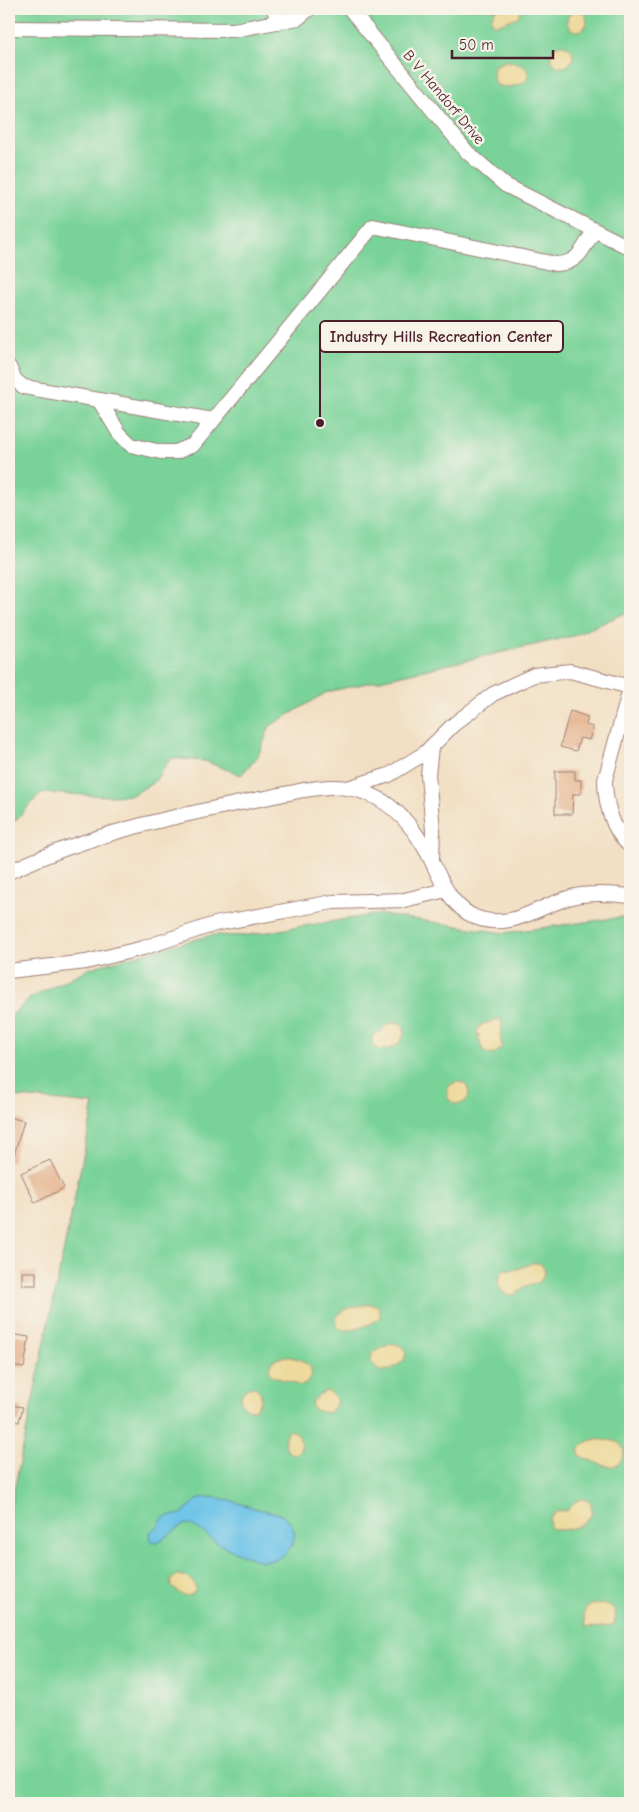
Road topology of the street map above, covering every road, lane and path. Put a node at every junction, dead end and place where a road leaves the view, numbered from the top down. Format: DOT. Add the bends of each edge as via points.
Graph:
graph roads {
  1 [pos="309,9"];
  2 [pos="350,9"];
  3 [pos="276,15"];
  4 [pos="9,28"];
  5 [pos="594,231"];
  6 [pos="630,248"];
  7 [pos="9,367"];
  8 [pos="99,400"];
  9 [pos="213,420"];
  10 [pos="630,688"];
  11 [pos="431,747"];
  12 [pos="348,788"];
  13 [pos="630,846"];
  14 [pos="432,860"];
  15 [pos="9,872"];
  16 [pos="446,890"];
  17 [pos="630,896"];
  18 [pos="9,971"];
  1 -- 3 [label="street" via="298,18"];
  2 -- 5 [label="street, B V Handorf Drive" via="467,152 505,185"];
  3 -- 4 [label="street" via="234,30"];
  5 -- 6 [label="street, B V Handorf Drive"];
  5 -- 9 [label="street" via="577,258 556,264 372,226"];
  7 -- 8 [label="street" via="24,387"];
  8 -- 9 [label="street"];
  8 -- 9 [label="street" via="119,433 131,445 161,452 176,452 193,445"];
  10 -- 11 [label="street" via="570,671 534,675 493,694"];
  10 -- 13 [label="street" via="605,780 609,811"];
  11 -- 12 [label="street" via="389,774"];
  11 -- 14 [label="street" via="428,775"];
  12 -- 14 [label="street" via="364,792 400,813"];
  12 -- 15 [label="street" via="304,790 144,823 65,849"];
  14 -- 16 [label="street"];
  16 -- 17 [label="street" via="460,907 475,917 497,921 524,917 580,895"];
  16 -- 18 [label="street" via="404,900 333,902 215,924 143,948 86,962"];
}
